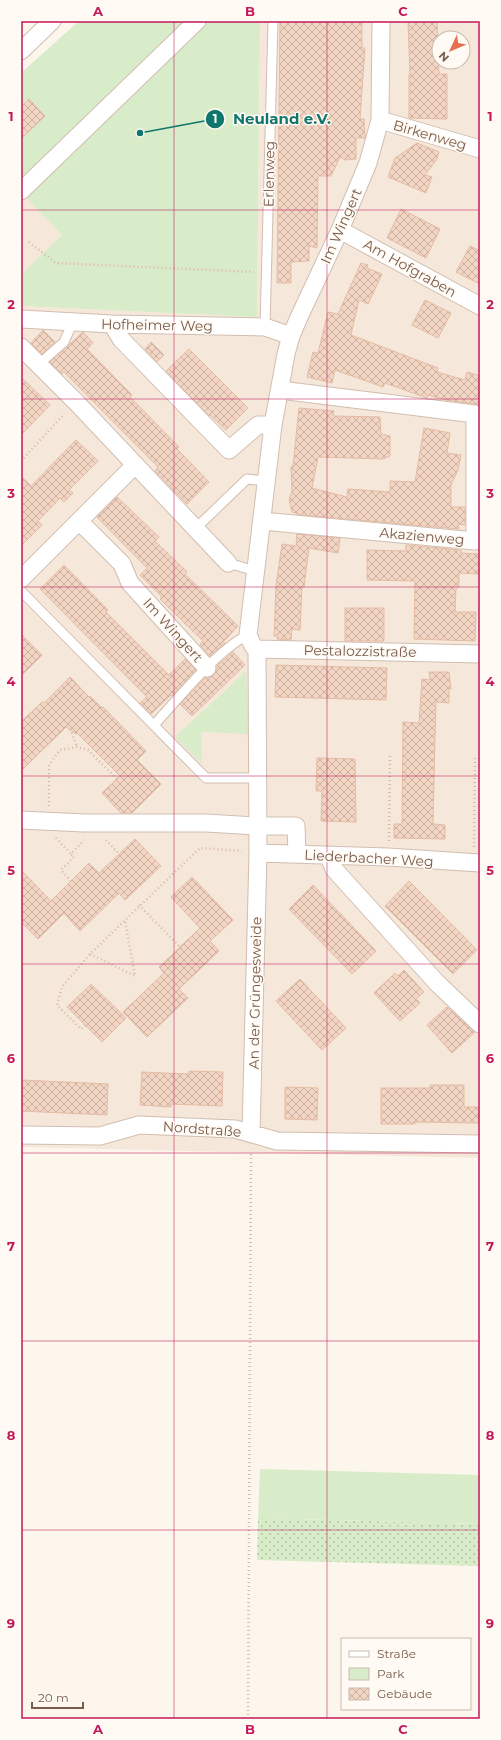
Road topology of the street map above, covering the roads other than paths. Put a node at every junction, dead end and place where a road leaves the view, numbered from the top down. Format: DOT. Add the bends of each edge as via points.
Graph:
graph roads {
  1 [pos="52,21"];
  2 [pos="198,21"];
  3 [pos="273,21"];
  4 [pos="381,21"];
  5 [pos="21,50"];
  6 [pos="380,120"];
  7 [pos="480,149"];
  8 [pos="21,191"];
  9 [pos="340,230"];
  10 [pos="480,306"];
  11 [pos="21,320"];
  12 [pos="73,322"];
  13 [pos="112,324"];
  14 [pos="265,327"];
  15 [pos="290,336"];
  16 [pos="21,347"];
  17 [pos="38,365"];
  18 [pos="280,390"];
  19 [pos="273,425"];
  20 [pos="135,465"];
  21 [pos="267,481"];
  22 [pos="79,521"];
  23 [pos="262,521"];
  24 [pos="195,529"];
  25 [pos="227,567"];
  26 [pos="255,571"];
  27 [pos="21,579"];
  28 [pos="21,591"];
  29 [pos="252,642"];
  30 [pos="480,654"];
  31 [pos="207,668"];
  32 [pos="154,725"];
  33 [pos="257,778"];
  34 [pos="21,820"];
  35 [pos="257,826"];
  36 [pos="258,853"];
  37 [pos="297,854"];
  38 [pos="328,855"];
  39 [pos="477,863"];
  40 [pos="480,1024"];
  41 [pos="252,1133"];
  42 [pos="21,1135"];
  43 [pos="480,1144"];
  1 -- 5 [label="street"];
  2 -- 8 [label="street"];
  3 -- 14 [label="lane, Erlenweg"];
  4 -- 6 [label="street, Im Wingert"];
  6 -- 7 [label="street, Birkenweg"];
  6 -- 9 [label="street, Im Wingert" via="368,163"];
  9 -- 10 [label="street, Am Hofgraben"];
  9 -- 15 [label="street, Im Wingert"];
  11 -- 12 [label="street, Hofheimer Weg"];
  12 -- 13 [label="street, Hofheimer Weg"];
  12 -- 17 [label="lane" via="64,342"];
  13 -- 14 [label="street, Hofheimer Weg"];
  13 -- 19 [label="street" via="121,339 229,450 258,425"];
  14 -- 15 [label="street, Hofheimer Weg"];
  15 -- 18 [label="street, Im Wingert"];
  16 -- 17 [label="street"];
  17 -- 20 [label="street"];
  18 -- 19 [label="street, Im Wingert"];
  18 -- 23 [label="street, Akazienweg" via="475,414 475,541"];
  19 -- 21 [label="street, Im Wingert"];
  20 -- 22 [label="street"];
  20 -- 24 [label="street"];
  21 -- 23 [label="street, Im Wingert"];
  21 -- 24 [label="lane" via="247,479"];
  22 -- 27 [label="street"];
  22 -- 31 [label="street, Im Wingert" via="122,564 130,583"];
  23 -- 26 [label="street, Im Wingert"];
  24 -- 25 [label="street"];
  25 -- 26 [label="lane"];
  26 -- 29 [label="street, Im Wingert"];
  28 -- 32 [label="lane"];
  29 -- 30 [label="street, Pestalozzistraße"];
  29 -- 31 [label="lane, Im Wingert" via="237,640"];
  29 -- 33 [label="street, An der Grüngesweide"];
  31 -- 32 [label="lane"];
  32 -- 33 [label="lane" via="206,778"];
  33 -- 35 [label="street, An der Grüngesweide"];
  34 -- 35 [label="street"];
  35 -- 36 [label="street, An der Grüngesweide"];
  35 -- 37 [label="street" via="296,826"];
  36 -- 37 [label="street, Liederbacher Weg"];
  36 -- 41 [label="street, An der Grüngesweide"];
  37 -- 38 [label="street, Liederbacher Weg"];
  38 -- 39 [label="street, Liederbacher Weg"];
  38 -- 40 [label="street" via="334,869 437,983"];
  41 -- 42 [label="street, Nordstraße" via="235,1129 139,1125 100,1136"];
  41 -- 43 [label="street, Nordstraße" via="277,1142"];
}
